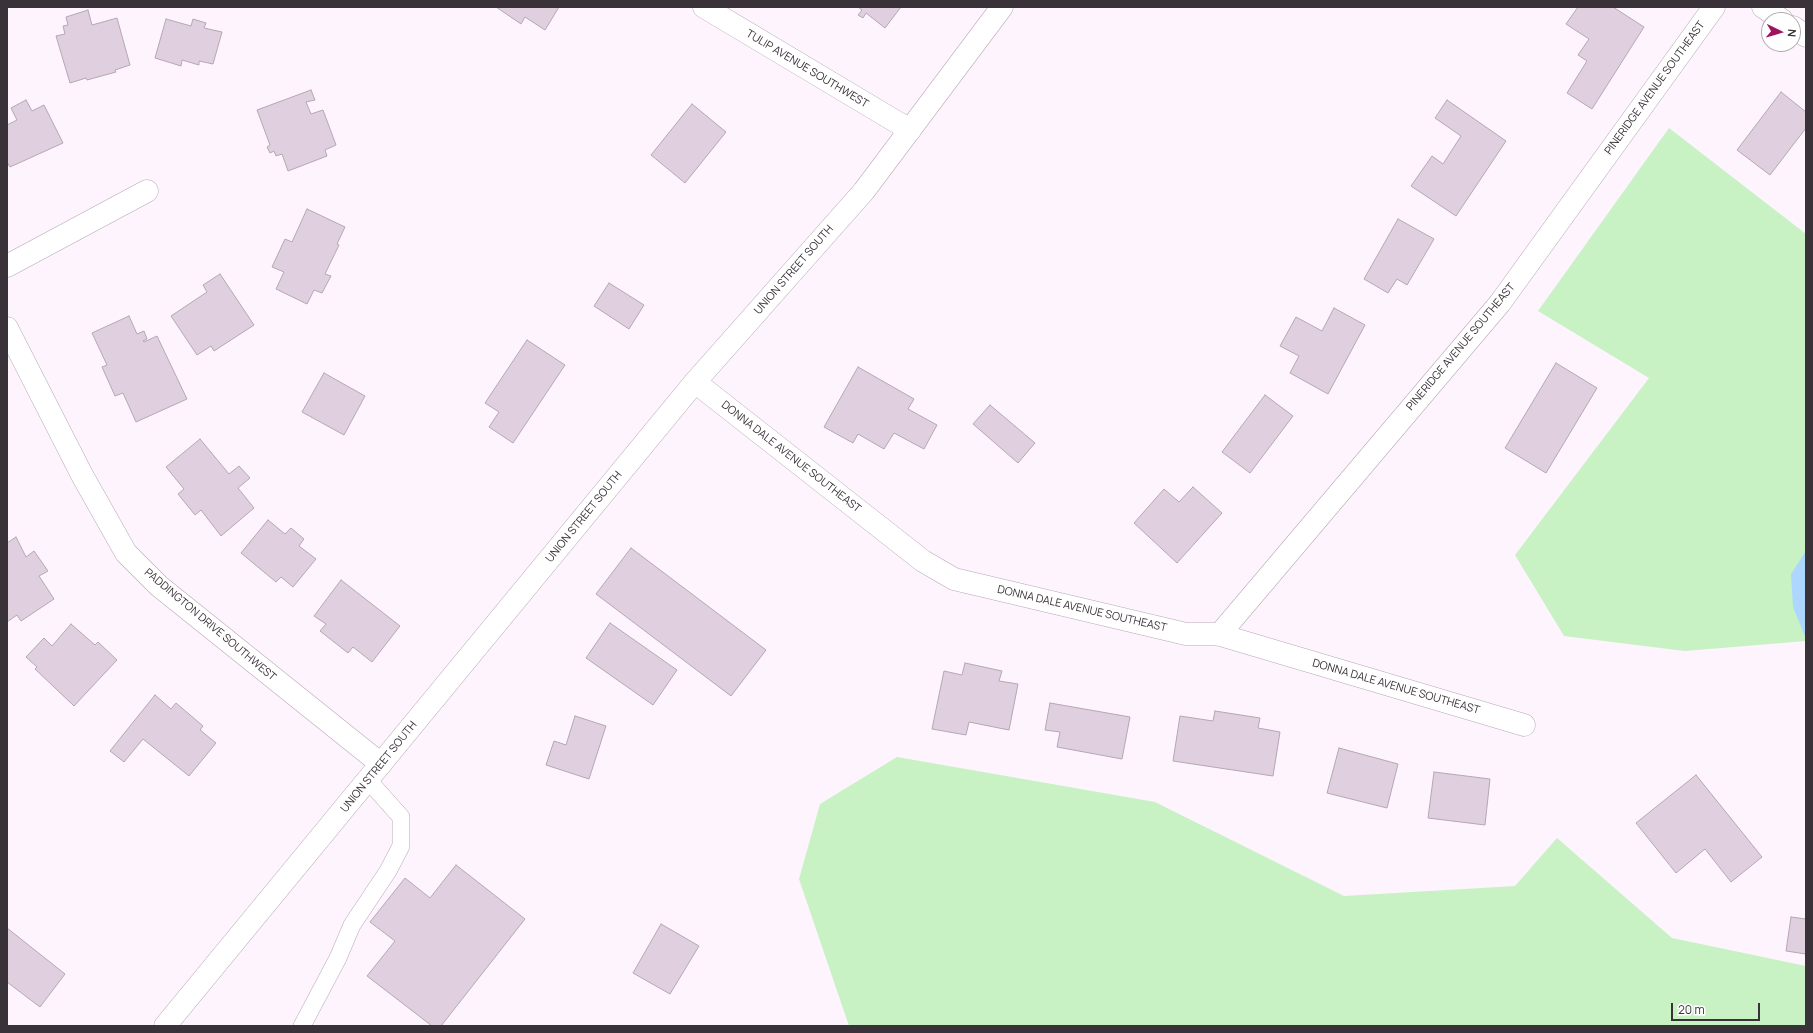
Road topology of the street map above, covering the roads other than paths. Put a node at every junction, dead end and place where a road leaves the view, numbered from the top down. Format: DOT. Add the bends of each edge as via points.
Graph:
graph roads {
  1 [pos="704,7"];
  2 [pos="1002,7"];
  3 [pos="1714,7"];
  4 [pos="910,130"];
  5 [pos="147,192"];
  6 [pos="7,266"];
  7 [pos="7,328"];
  8 [pos="695,382"];
  9 [pos="1219,635"];
  10 [pos="1524,725"];
  11 [pos="375,772"];
  12 [pos="165,1026"];
  13 [pos="302,1026"];
  1 -- 4 [label="street, TULIP AVENUE SOUTHWEST"];
  2 -- 4 [label="street, UNION STREET SOUTH"];
  3 -- 9 [label="street, PINERIDGE AVENUE SOUTHEAST" via="1500,303"];
  4 -- 8 [label="street, UNION STREET SOUTH" via="864,191"];
  5 -- 6 [label="street"];
  7 -- 11 [label="street, PADDINGTON DRIVE SOUTHWEST" via="82,475 126,553 159,586"];
  8 -- 9 [label="street, DONNA DALE AVENUE SOUTHEAST" via="923,562 954,579 1186,634"];
  8 -- 11 [label="street, UNION STREET SOUTH"];
  9 -- 10 [label="street, DONNA DALE AVENUE SOUTHEAST"];
  11 -- 12 [label="street, UNION STREET SOUTH"];
  11 -- 13 [label="lane" via="401,817 402,846 352,925 332,971"];
}
